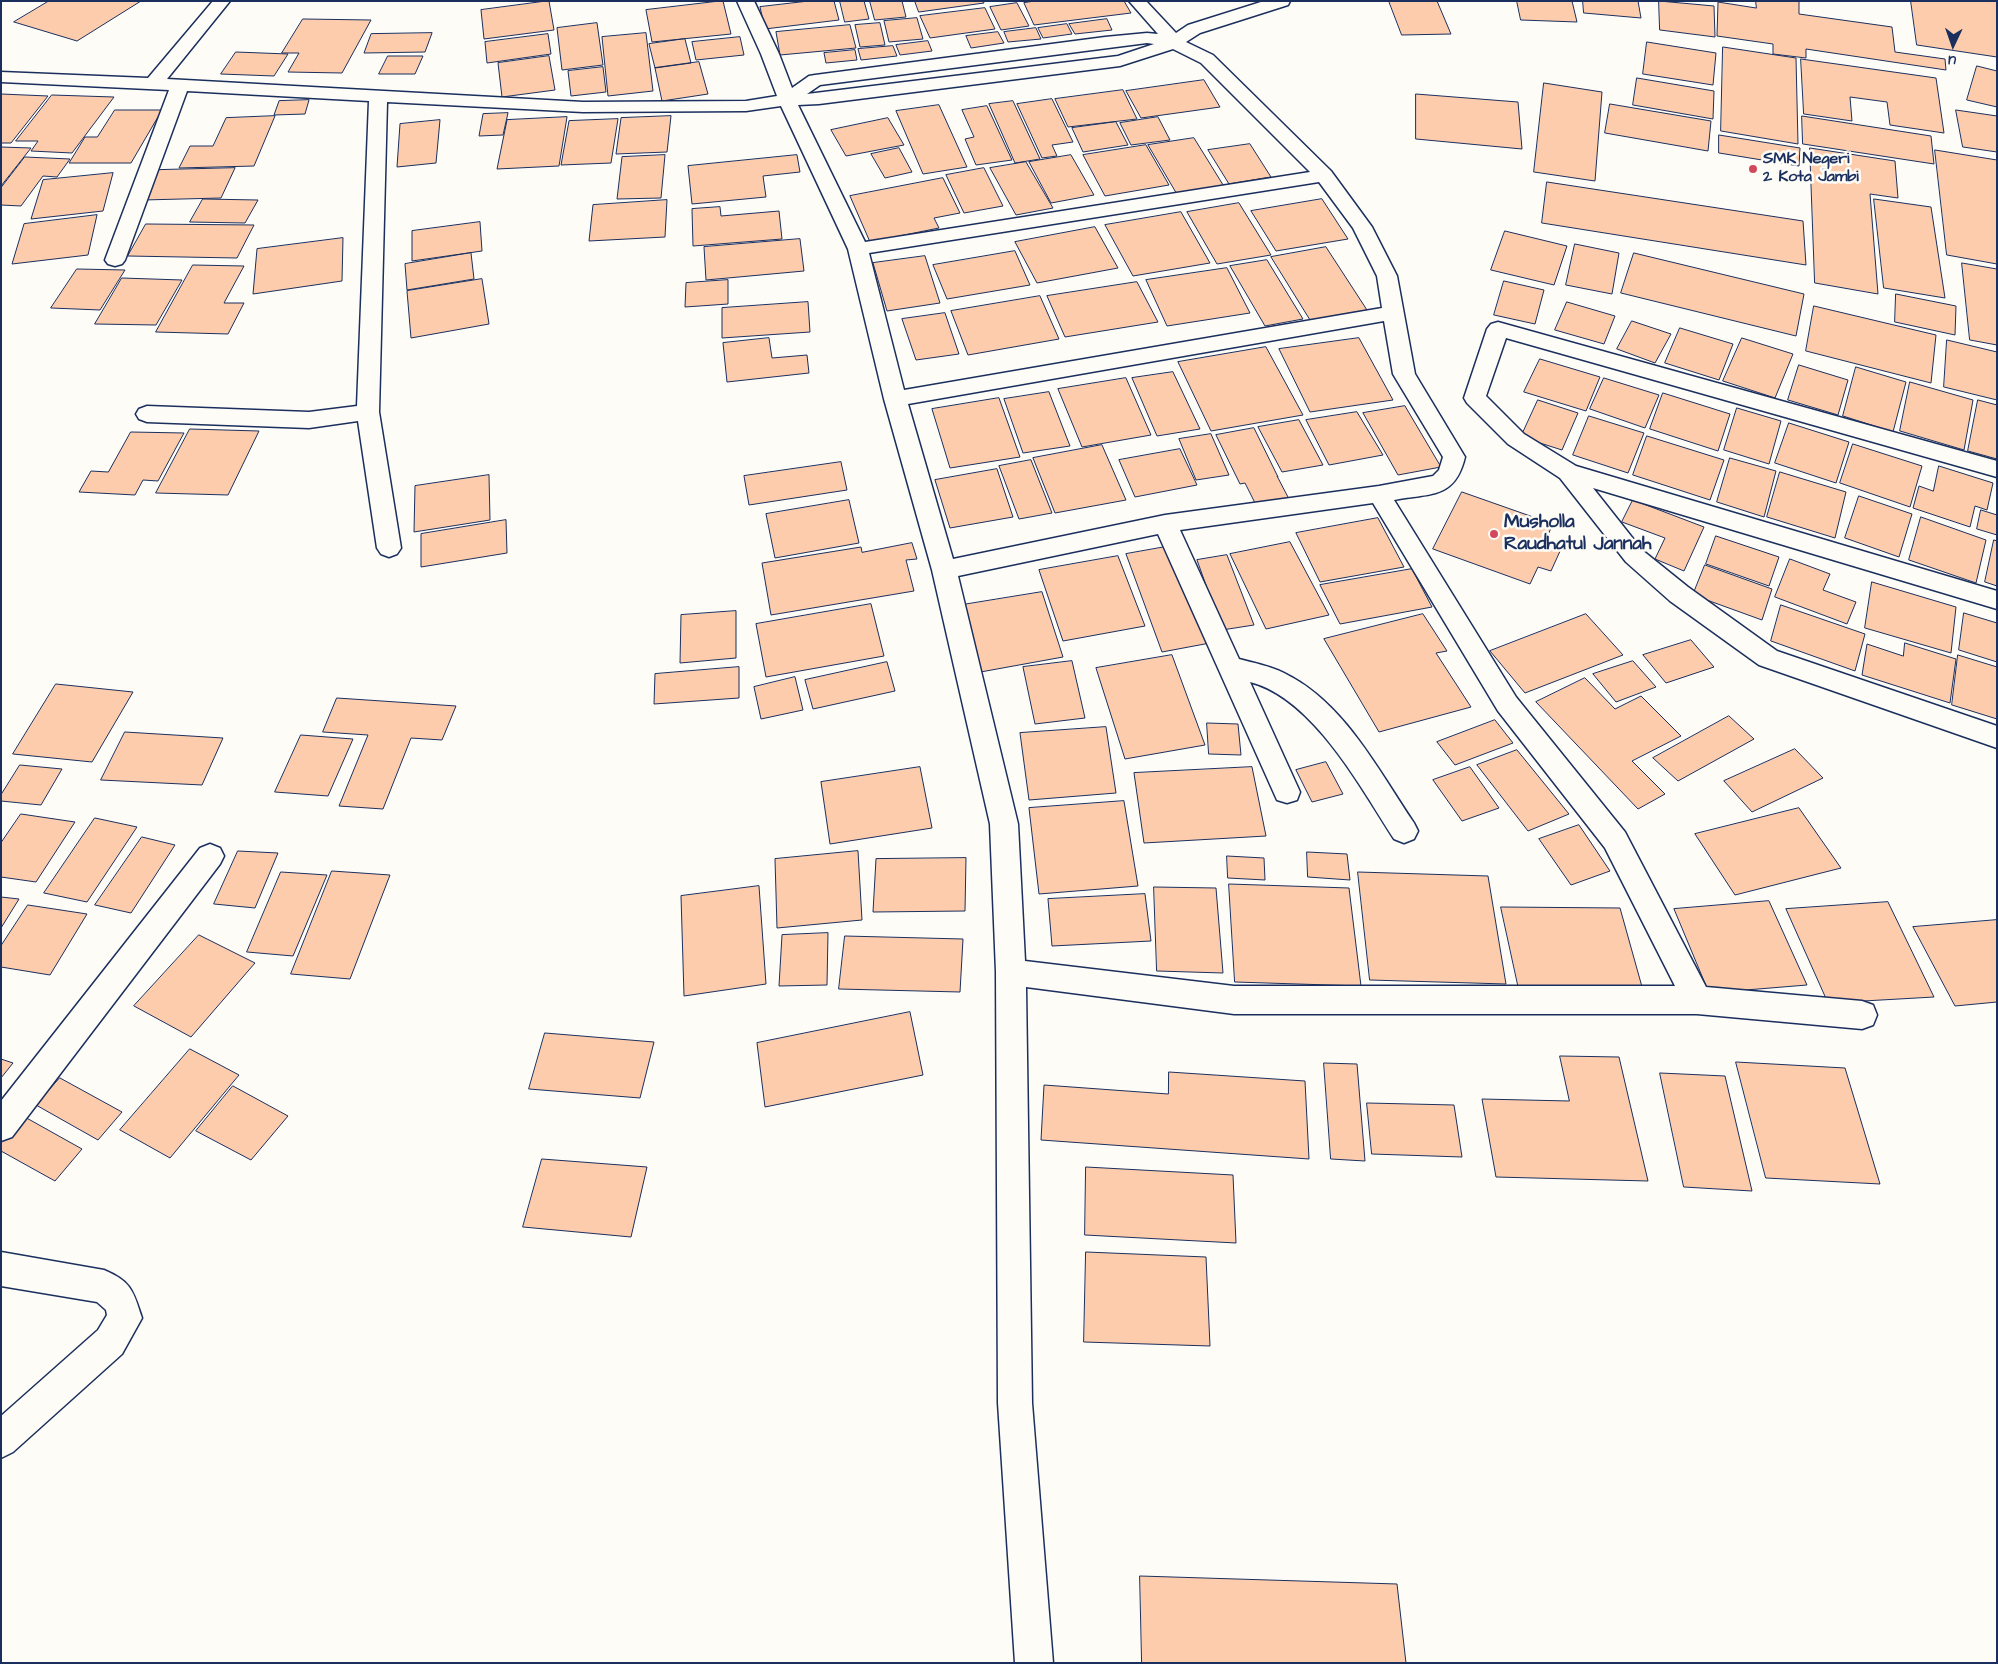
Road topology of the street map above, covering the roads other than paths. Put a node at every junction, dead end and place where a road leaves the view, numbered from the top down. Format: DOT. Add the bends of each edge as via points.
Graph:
graph roads {
  1 [pos="222,1"];
  2 [pos="746,1"];
  3 [pos="1137,1"];
  4 [pos="1282,1"];
  5 [pos="1174,42"];
  6 [pos="1,77"];
  7 [pos="154,84"];
  8 [pos="180,85"];
  9 [pos="378,96"];
  10 [pos="788,100"];
  11 [pos="1324,175"];
  12 [pos="858,249"];
  13 [pos="115,260"];
  14 [pos="1392,313"];
  15 [pos="896,399"];
  16 [pos="368,412"];
  17 [pos="147,414"];
  18 [pos="1997,469"];
  19 [pos="1568,472"];
  20 [pos="1379,494"];
  21 [pos="1165,524"];
  22 [pos="389,548"];
  23 [pos="944,570"];
  24 [pos="1997,600"];
  25 [pos="1230,667"];
  26 [pos="1997,737"];
  27 [pos="1287,792"];
  28 [pos="1404,831"];
  29 [pos="210,856"];
  30 [pos="1011,972"];
  31 [pos="1697,1000"];
  32 [pos="1862,1015"];
  33 [pos="1,1126"];
  34 [pos="1,1269"];
  35 [pos="1,1440"];
  36 [pos="1034,1663"];
  1 -- 7 [label="street"];
  2 -- 10 [label="street"];
  3 -- 5 [label="street"];
  4 -- 5 [label="street" via="1194,29"];
  5 -- 10 [label="street" via="1120,61 819,99"];
  5 -- 11 [label="street" via="1206,59"];
  6 -- 7 [label="street"];
  7 -- 8 [label="street"];
  8 -- 9 [label="street"];
  8 -- 13 [label="street"];
  9 -- 10 [label="street" via="593,107 746,106"];
  9 -- 16 [label="street"];
  10 -- 12 [label="street"];
  11 -- 12 [label="street"];
  11 -- 14 [label="street" via="1362,227 1387,276"];
  12 -- 15 [label="street"];
  14 -- 15 [label="street"];
  14 -- 20 [label="street" via="1404,374 1454,458 1450,473 1440,483"];
  15 -- 23 [label="street"];
  16 -- 17 [label="street" via="309,420"];
  16 -- 22 [label="street"];
  18 -- 19 [label="street" via="1498,329 1475,398 1516,439"];
  19 -- 24 [label="street"];
  19 -- 26 [label="street" via="1634,556 1679,594 1768,658"];
  20 -- 21 [label="street"];
  20 -- 31 [label="street" via="1507,704 1615,840"];
  21 -- 23 [label="street"];
  21 -- 25 [label="street"];
  23 -- 30 [label="street" via="1004,824"];
  25 -- 27 [label="street"];
  25 -- 28 [label="street" via="1276,680 1311,703 1341,737"];
  29 -- 33 [label="street"];
  30 -- 31 [label="street" via="1234,1000"];
  30 -- 36 [label="street" via="1015,1403"];
  31 -- 32 [label="street"];
  34 -- 35 [label="street" via="104,1287 119,1299 125,1318 110,1342"];
}
